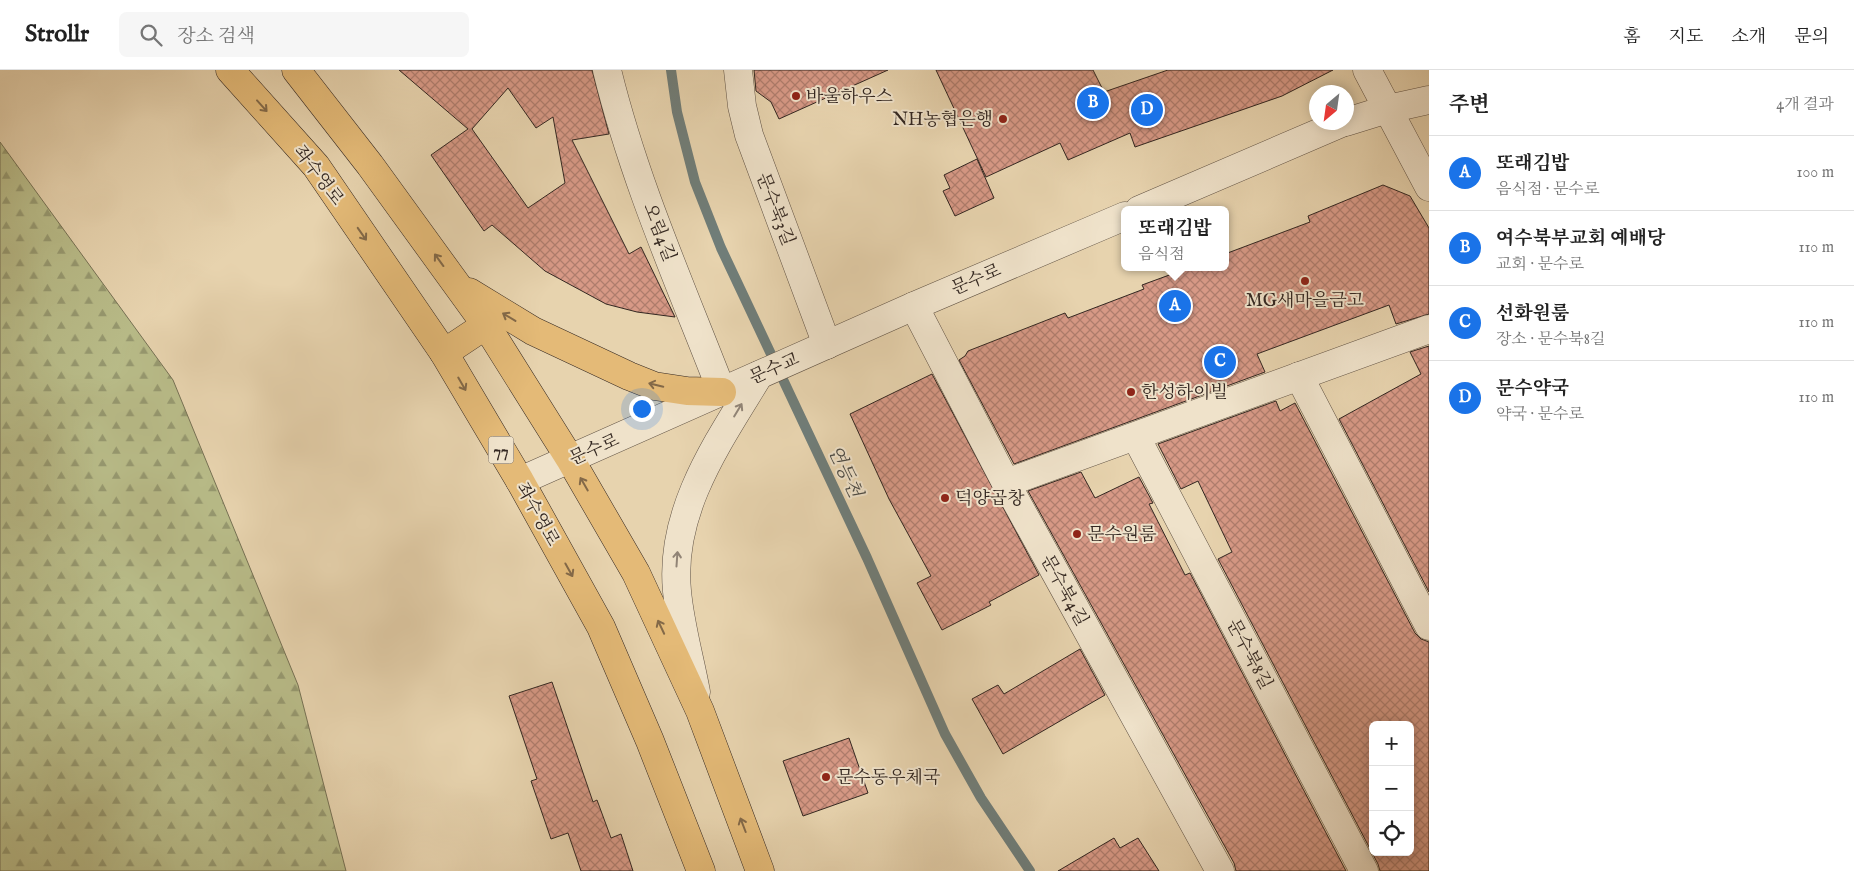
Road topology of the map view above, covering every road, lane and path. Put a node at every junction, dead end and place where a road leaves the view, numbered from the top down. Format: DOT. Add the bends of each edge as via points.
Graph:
graph roads {
  1 [pos="230,70"];
  2 [pos="296,70"];
  3 [pos="607,70"];
  4 [pos="738,70"];
  5 [pos="1367,70"];
  6 [pos="1429,100"];
  7 [pos="1388,109"];
  8 [pos="1354,119"];
  9 [pos="1326,130"];
  10 [pos="1429,187"];
  11 [pos="1148,206"];
  12 [pos="1121,218"];
  13 [pos="455,282"];
  14 [pos="914,306"];
  15 [pos="486,325"];
  16 [pos="1429,329"];
  17 [pos="827,345"];
  18 [pos="444,353"];
  19 [pos="759,375"];
  20 [pos="1299,376"];
  21 [pos="722,392"];
  22 [pos="1136,437"];
  23 [pos="570,460"];
  24 [pos="520,481"];
  25 [pos="1006,482"];
  26 [pos="1429,626"];
  27 [pos="700,710"];
  28 [pos="701,871"];
  29 [pos="760,871"];
  30 [pos="1220,871"];
  31 [pos="1364,871"];
  1 -- 18 [label="main road, 좌수영로 / 77, one-way" via="316,166"];
  13 -- 2 [label="main road, one-way"];
  3 -- 21 [label="street, 오림4길" via="619,120 639,179"];
  4 -- 17 [label="street, 문수북3길" via="749,135"];
  5 -- 7 [label="street"];
  6 -- 7 [label="street"];
  7 -- 8 [label="street"];
  7 -- 10 [label="street"];
  9 -- 11 [label="street"];
  12 -- 14 [label="street, 문수로"];
  13 -- 15 [label="main road"];
  21 -- 13 [label="main road, one-way" via="687,392 654,386 629,376 533,331"];
  14 -- 17 [label="street, 문수로"];
  14 -- 25 [label="street, 문수북4길"];
  15 -- 18 [label="main road"];
  15 -- 23 [label="main road"];
  16 -- 20 [label="street"];
  17 -- 19 [label="street, 문수교"];
  18 -- 24 [label="main road, 좌수영로 / 77, one-way"];
  19 -- 21 [label="street, 문수교"];
  27 -- 19 [label="street, one-way" via="677,592 680,534 703,471"];
  20 -- 22 [label="street"];
  20 -- 26 [label="street"];
  21 -- 23 [label="street, 문수로"];
  22 -- 25 [label="street"];
  22 -- 31 [label="street, 문수북8길"];
  23 -- 24 [label="street, 문수로"];
  27 -- 23 [label="main road, one-way" via="636,573"];
  24 -- 28 [label="main road, 좌수영로 / 77, one-way" via="601,627"];
  25 -- 30 [label="street, 문수북4길"];
  29 -- 27 [label="main road, one-way"];
}
